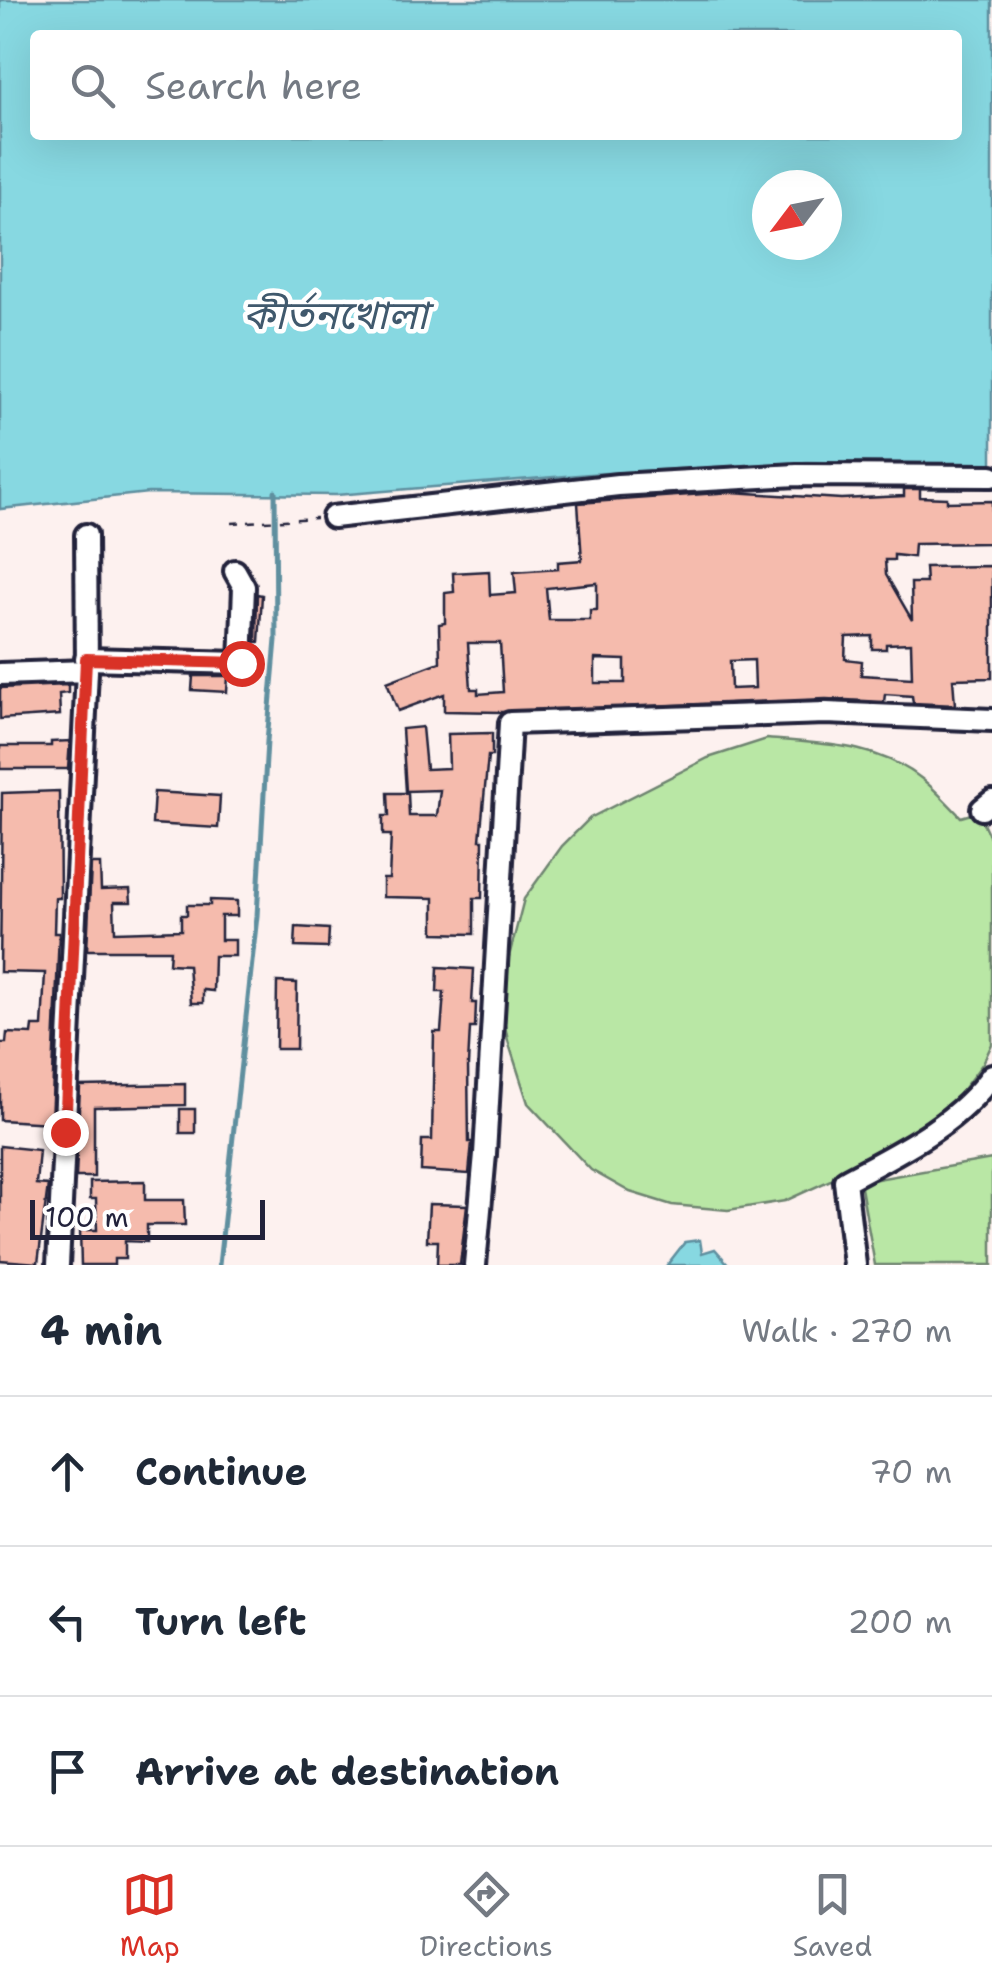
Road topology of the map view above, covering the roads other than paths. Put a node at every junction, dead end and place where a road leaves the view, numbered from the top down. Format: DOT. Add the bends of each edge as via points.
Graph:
graph roads {
  1 [pos="992,476"];
  2 [pos="333,517"];
  3 [pos="86,535"];
  4 [pos="235,571"];
  5 [pos="86,665"];
  6 [pos="0,674"];
  7 [pos="992,720"];
  8 [pos="992,1075"];
  9 [pos="58,1265"];
  10 [pos="475,1265"];
  11 [pos="855,1265"];
  1 -- 2 [label="street" via="798,475 618,484"];
  3 -- 5 [label="street"];
  4 -- 5 [label="street" via="244,587 241,663"];
  5 -- 6 [label="street"];
  5 -- 9 [label="street"];
  7 -- 10 [label="street" via="826,713 510,722"];
  8 -- 11 [label="street" via="971,1100 913,1144 845,1180"];
}
